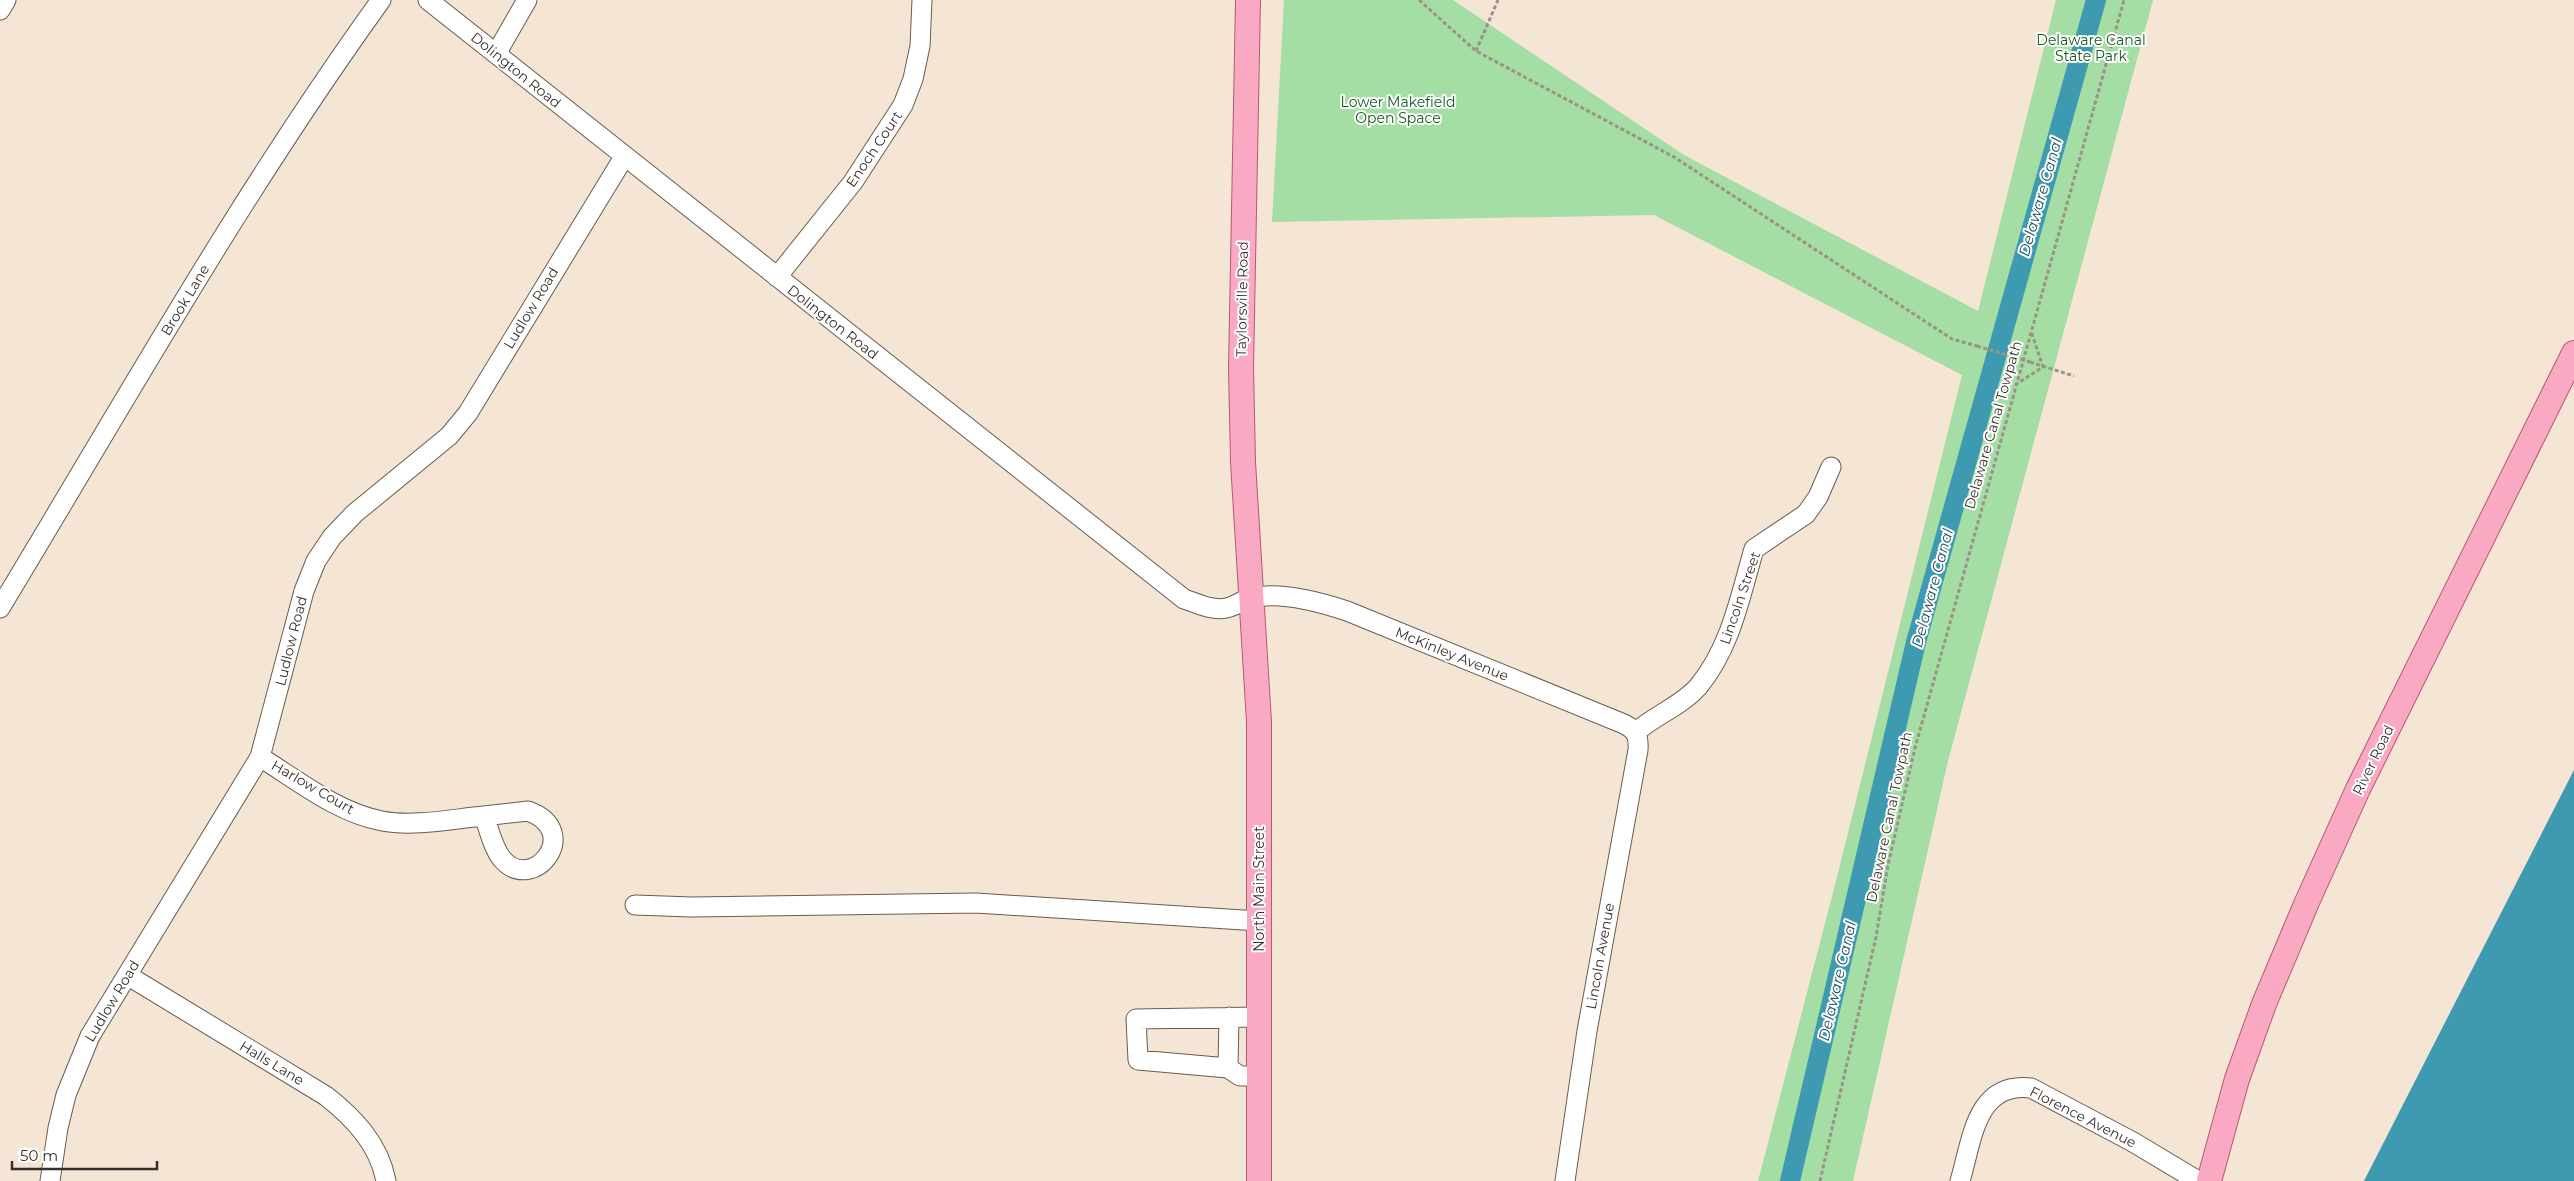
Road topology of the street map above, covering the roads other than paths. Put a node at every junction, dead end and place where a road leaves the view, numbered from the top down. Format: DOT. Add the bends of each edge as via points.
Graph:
graph roads {
  1 [pos="6,0"];
  2 [pos="382,0"];
  3 [pos="428,0"];
  4 [pos="528,0"];
  5 [pos="922,0"];
  6 [pos="1248,0"];
  7 [pos="0,10"];
  8 [pos="496,54"];
  9 [pos="624,157"];
  10 [pos="776,277"];
  11 [pos="2574,353"];
  12 [pos="1831,467"];
  13 [pos="1251,598"];
  14 [pos="0,608"];
  15 [pos="1640,729"];
  16 [pos="260,757"];
  17 [pos="484,816"];
  18 [pos="635,905"];
  19 [pos="1259,921"];
  20 [pos="127,974"];
  21 [pos="1259,1017"];
  22 [pos="1229,1018"];
  23 [pos="1228,1068"];
  24 [pos="1258,1076"];
  25 [pos="50,1181"];
  26 [pos="386,1181"];
  27 [pos="1259,1181"];
  28 [pos="1565,1181"];
  29 [pos="1960,1181"];
  30 [pos="2198,1181"];
  31 [pos="2208,1181"];
  1 -- 7 [label="street"];
  2 -- 14 [label="street, Brook Lane" via="319,86 254,186"];
  3 -- 8 [label="street, Dolington Road"];
  4 -- 8 [label="street"];
  5 -- 10 [label="street, Enoch Court" via="920,46 904,104 854,182"];
  6 -- 13 [label="main road, Taylorsville Road" via="1241,368 1242,462"];
  8 -- 9 [label="street, Dolington Road"];
  9 -- 10 [label="street, Dolington Road"];
  9 -- 16 [label="street, Ludlow Road" via="468,413 449,436 355,513 332,537 316,561 304,591"];
  10 -- 13 [label="street, Dolington Road" via="1184,599 1207,607 1225,608"];
  11 -- 31 [label="main road, River Road" via="2358,789 2307,902 2237,1079"];
  12 -- 15 [label="street, Lincoln Street" via="1818,497 1806,514 1754,549 1730,632 1698,687"];
  13 -- 15 [label="street, McKinley Avenue" via="1294,599 1346,611"];
  13 -- 19 [label="main road, North Main Street" via="1259,722"];
  15 -- 28 [label="street, Lincoln Avenue" via="1587,1032"];
  16 -- 17 [label="street, Harlow Court" via="340,806 381,821 399,823"];
  16 -- 20 [label="street, Ludlow Road"];
  18 -- 19 [label="street" via="976,903"];
  19 -- 21 [label="main road, North Main Street"];
  20 -- 25 [label="street, Ludlow Road" via="90,1036 77,1065 58,1128"];
  20 -- 26 [label="street, Halls Lane" via="326,1096 348,1113 375,1150"];
  21 -- 22 [label="street"];
  21 -- 24 [label="main road, North Main Street"];
  22 -- 23 [label="street"];
  22 -- 23 [label="street" via="1136,1019 1138,1060"];
  23 -- 24 [label="street" via="1240,1076"];
  24 -- 27 [label="main road, North Main Street"];
  29 -- 30 [label="street, Florence Avenue" via="1975,1122 1994,1097 2017,1086 2030,1088 2133,1142"];
}
